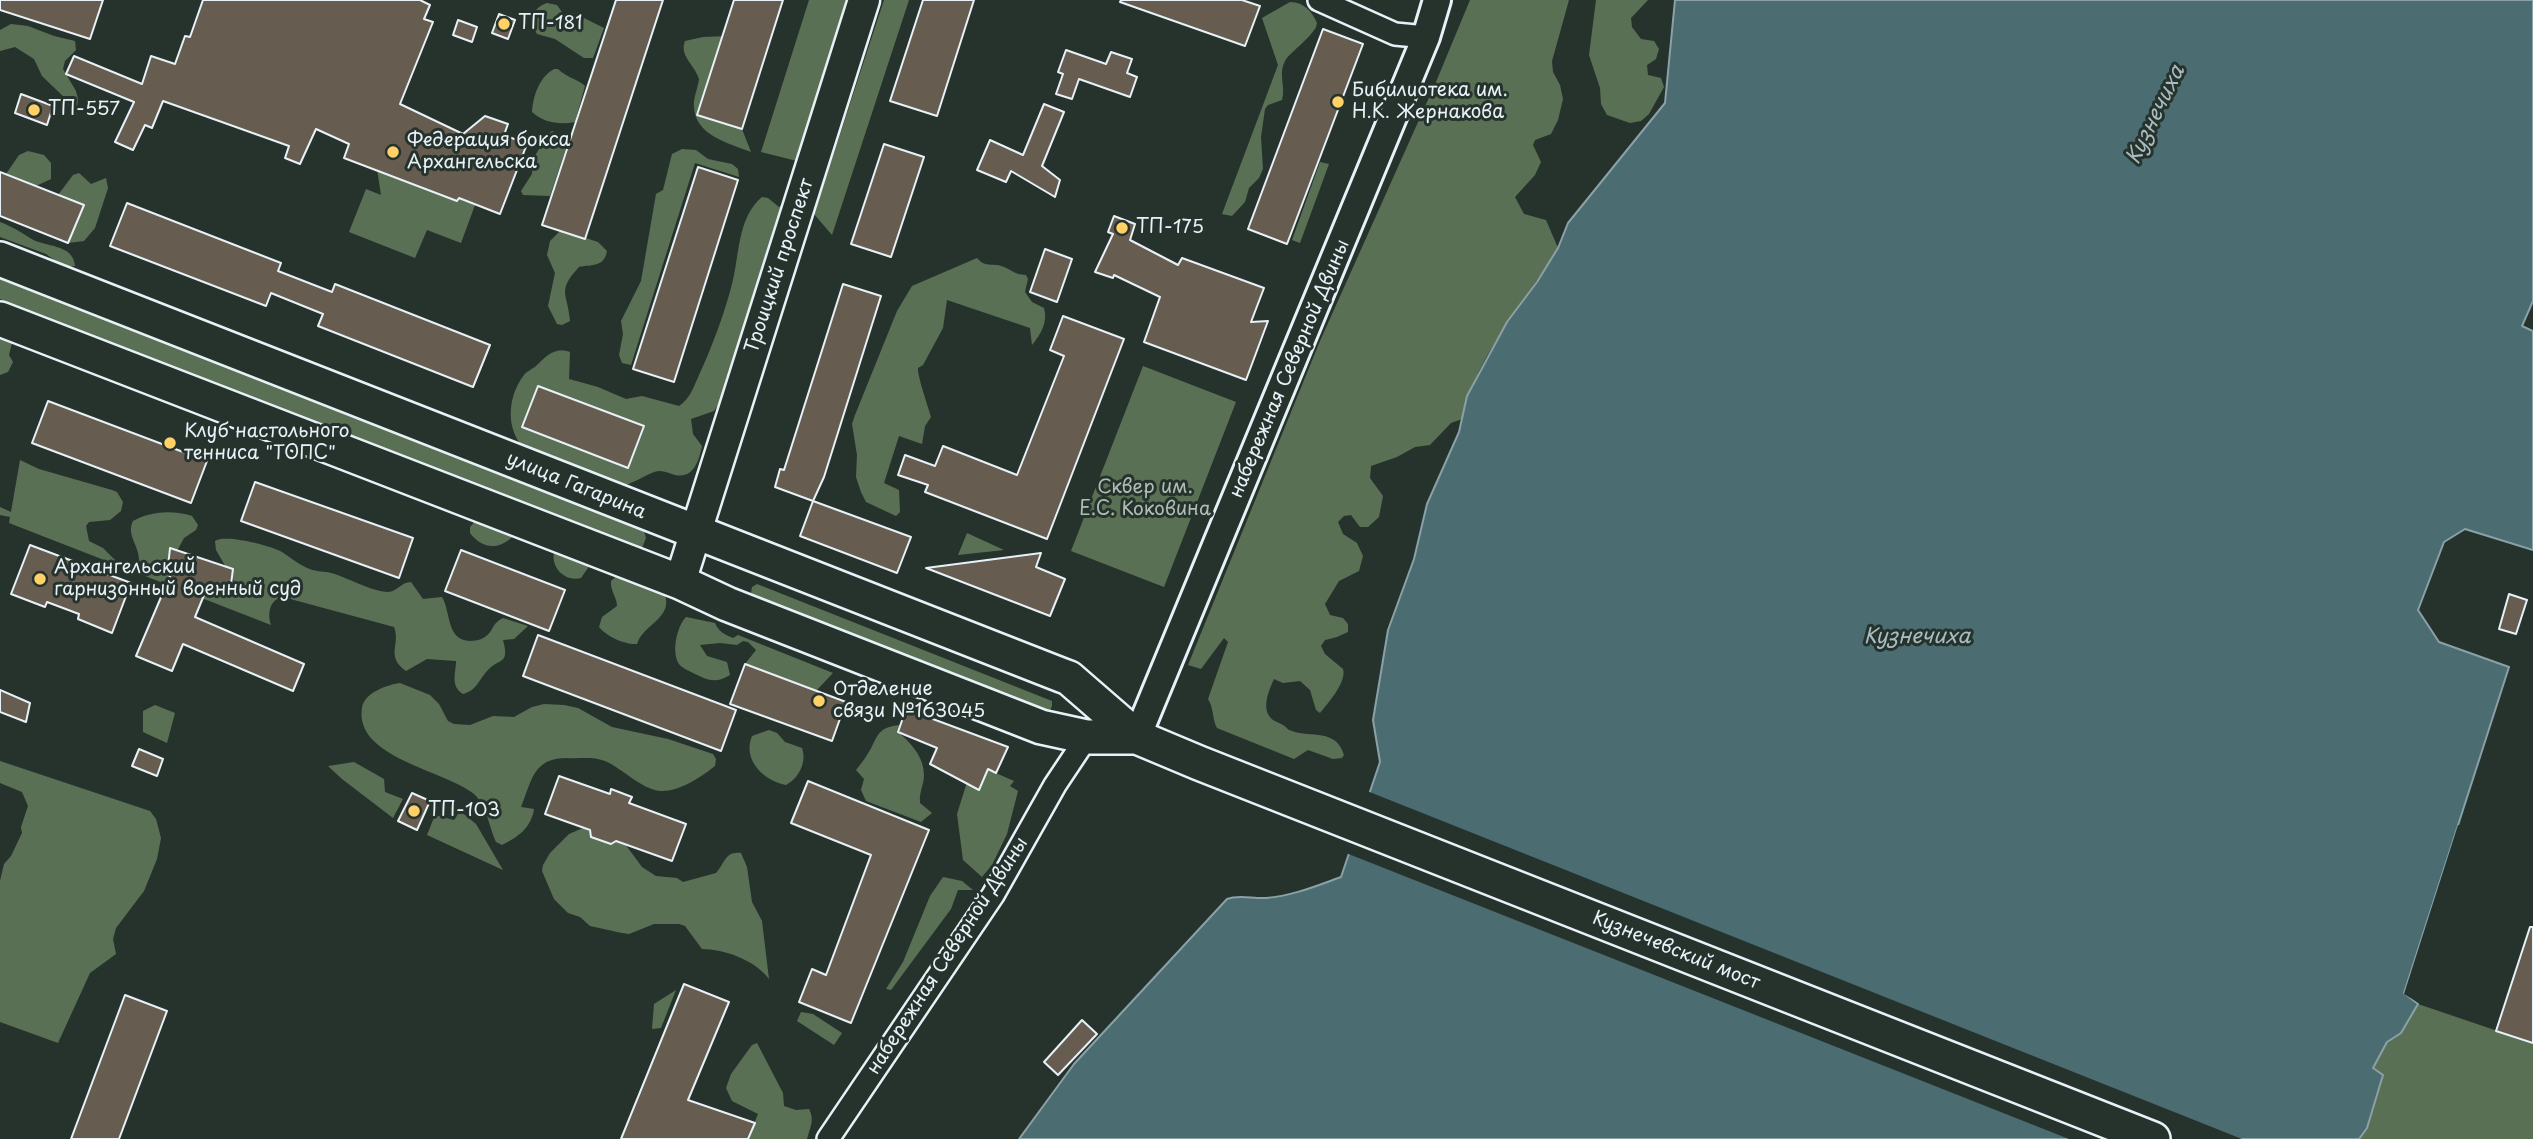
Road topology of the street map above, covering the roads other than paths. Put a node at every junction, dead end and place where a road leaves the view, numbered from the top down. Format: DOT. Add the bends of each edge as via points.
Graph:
graph roads {
  1 [pos="864,0"];
  2 [pos="1319,0"];
  3 [pos="1437,0"];
  4 [pos="1426,37"];
  5 [pos="0,258"];
  6 [pos="0,319"];
  7 [pos="696,532"];
  8 [pos="680,582"];
  9 [pos="1087,737"];
  10 [pos="1137,737"];
  11 [pos="1199,763"];
  12 [pos="828,1139"];
  13 [pos="2153,1139"];
  1 -- 7 [label="main road, Троицкий проспект"];
  2 -- 4 [label="street" via="1395,34"];
  3 -- 4 [label="street, набережная Северной Двины"];
  4 -- 10 [label="street, набережная Северной Двины"];
  5 -- 7 [label="main road, улица Гагарина"];
  6 -- 8 [label="main road, улица Гагарина"];
  7 -- 8 [label="main road, Троицкий проспект"];
  7 -- 10 [label="main road, улица Гагарина" via="1069,678"];
  8 -- 9 [label="main road, улица Гагарина" via="1041,727"];
  9 -- 10 [label="main road, улица Гагарина"];
  9 -- 12 [label="street, набережная Северной Двины" via="993,895"];
  10 -- 11 [label="main road, улица Гагарина"];
  11 -- 13 [label="main road, Кузнечевский мост"];
}
